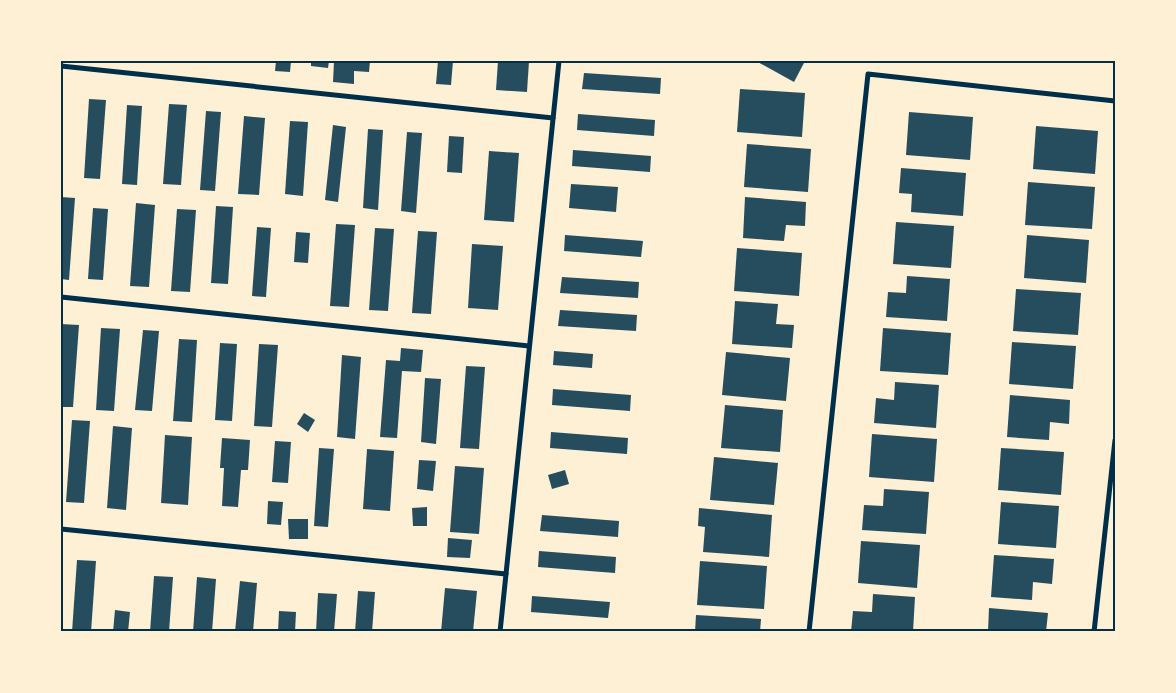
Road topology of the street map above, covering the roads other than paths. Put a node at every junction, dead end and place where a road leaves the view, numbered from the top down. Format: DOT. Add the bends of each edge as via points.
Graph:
graph roads {
  1 [pos="558,61"];
  2 [pos="61,66"];
  3 [pos="1115,101"];
  4 [pos="553,118"];
  5 [pos="61,298"];
  6 [pos="529,346"];
  7 [pos="1115,440"];
  8 [pos="61,529"];
  9 [pos="506,574"];
  10 [pos="500,632"];
  11 [pos="809,632"];
  12 [pos="1094,632"];
  1 -- 4 [label="street"];
  2 -- 4 [label="street"];
  3 -- 11 [label="street" via="868,74"];
  4 -- 6 [label="street"];
  5 -- 6 [label="street"];
  6 -- 9 [label="street"];
  7 -- 12 [label="street"];
  8 -- 9 [label="street"];
  9 -- 10 [label="street"];
}
